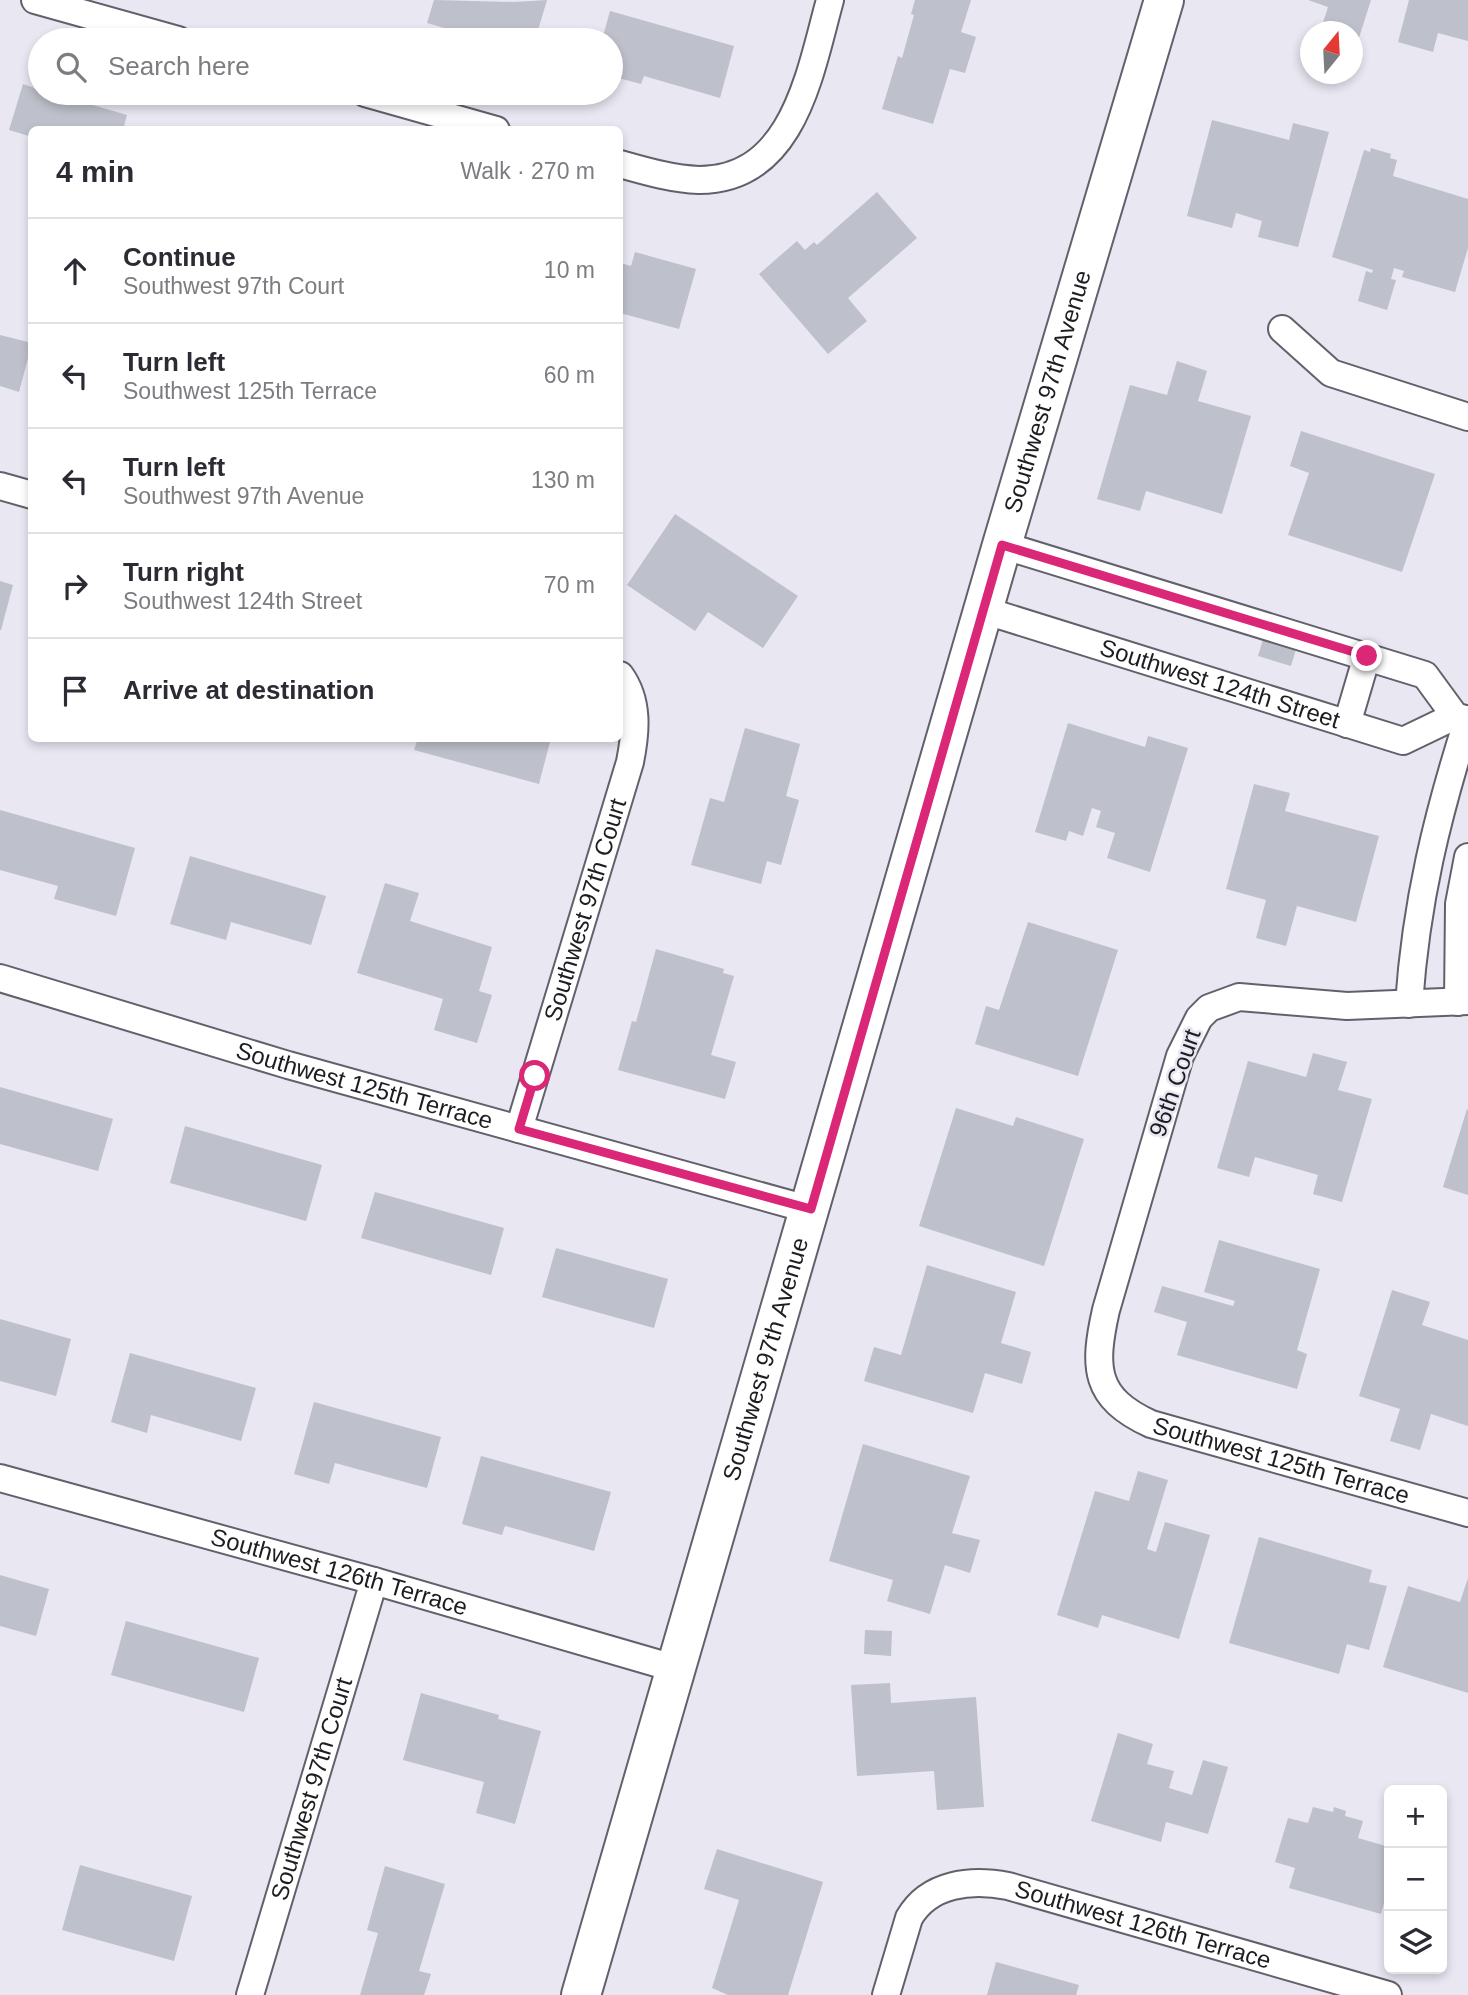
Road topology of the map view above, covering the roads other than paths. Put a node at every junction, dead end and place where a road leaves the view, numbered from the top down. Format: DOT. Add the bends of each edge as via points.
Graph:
graph roads {
  1 [pos="35,0"];
  2 [pos="831,0"];
  3 [pos="1164,0"];
  4 [pos="135,28"];
  5 [pos="407,105"];
  6 [pos="482,126"];
  7 [pos="623,165"];
  8 [pos="1282,329"];
  9 [pos="1468,417"];
  10 [pos="0,486"];
  11 [pos="28,494"];
  12 [pos="1002,545"];
  13 [pos="983,610"];
  14 [pos="1367,656"];
  15 [pos="623,681"];
  16 [pos="1465,719"];
  17 [pos="1347,724"];
  18 [pos="1468,857"];
  19 [pos="0,978"];
  20 [pos="1456,1002"];
  21 [pos="1409,1004"];
  22 [pos="519,1129"];
  23 [pos="811,1209"];
  24 [pos="1105,1391"];
  25 [pos="0,1478"];
  26 [pos="1468,1513"];
  27 [pos="374,1581"];
  28 [pos="677,1669"];
  29 [pos="1382,1994"];
  30 [pos="250,1995"];
  31 [pos="581,1995"];
  32 [pos="886,1995"];
  1 -- 4 [label="street"];
  2 -- 7 [label="street" via="807,85 793,119 771,152 728,176 697,180"];
  3 -- 12 [label="street, Southwest 97th Avenue"];
  5 -- 6 [label="street"];
  8 -- 9 [label="street" via="1331,373"];
  10 -- 11 [label="street"];
  12 -- 13 [label="street, Southwest 97th Avenue"];
  12 -- 14 [label="street"];
  13 -- 17 [label="street, Southwest 124th Street"];
  13 -- 23 [label="street, Southwest 97th Avenue"];
  14 -- 16 [label="street" via="1424,675"];
  14 -- 17 [label="street"];
  15 -- 22 [label="street, Southwest 97th Court" via="635,724 630,762"];
  16 -- 17 [label="street, Southwest 124th Street" via="1403,741"];
  16 -- 21 [label="street" via="1423,882"];
  18 -- 20 [label="street" via="1459,904"];
  19 -- 22 [label="street, Southwest 125th Terrace"];
  20 -- 21 [label="street, 96th Court"];
  21 -- 24 [label="street, 96th Court" via="1347,1006 1239,997 1209,1008 1199,1018 1180,1056 1106,1310 1100,1351"];
  22 -- 23 [label="street, Southwest 125th Terrace"];
  23 -- 28 [label="street, Southwest 97th Avenue"];
  24 -- 26 [label="street, Southwest 125th Terrace" via="1128,1413 1151,1424"];
  25 -- 27 [label="street, Southwest 126th Terrace"];
  27 -- 28 [label="street, Southwest 126th Terrace"];
  27 -- 30 [label="street, Southwest 97th Court"];
  28 -- 31 [label="street, Southwest 97th Avenue"];
  29 -- 32 [label="street, Southwest 126th Terrace" via="995,1884 967,1884 938,1890 915,1907"];
}
